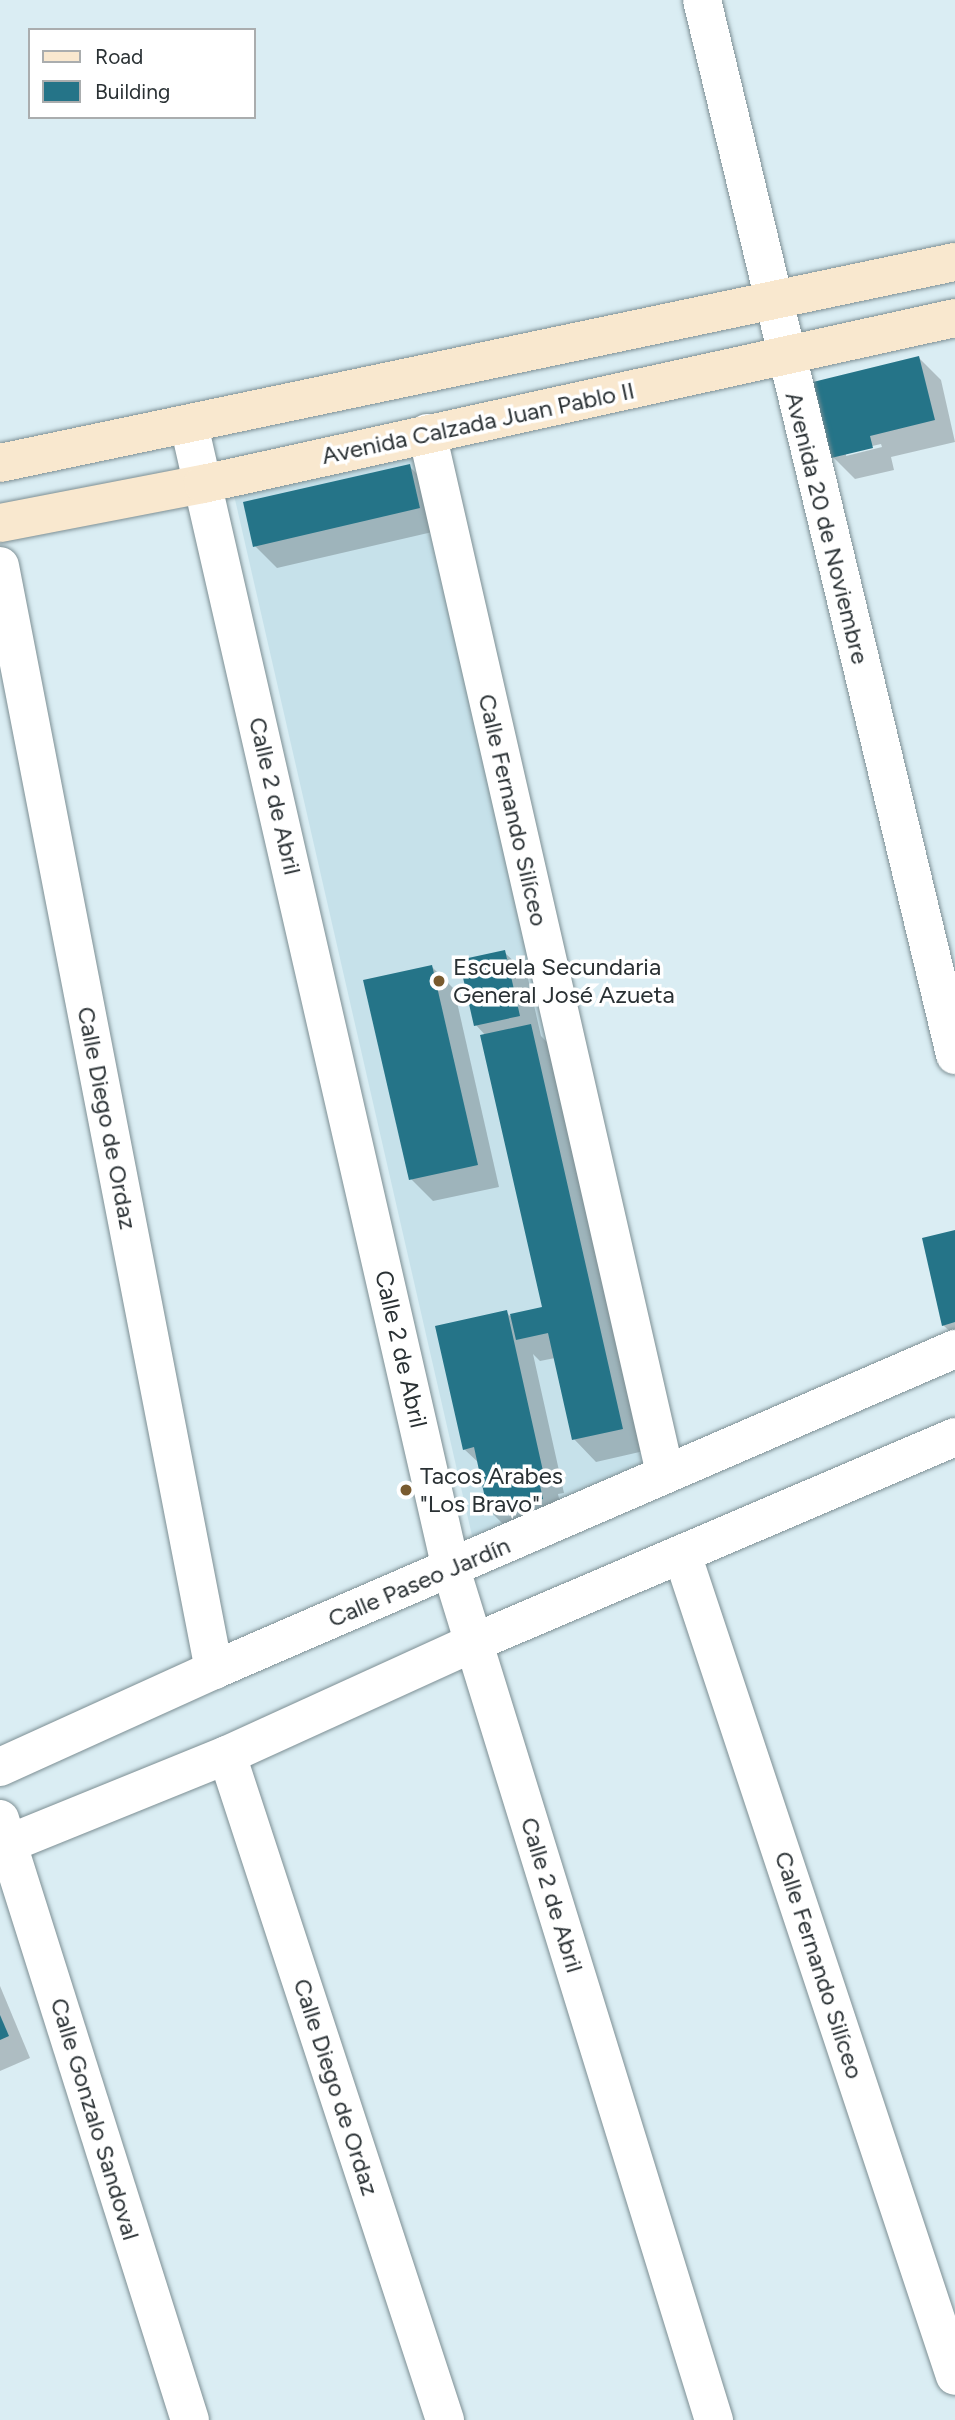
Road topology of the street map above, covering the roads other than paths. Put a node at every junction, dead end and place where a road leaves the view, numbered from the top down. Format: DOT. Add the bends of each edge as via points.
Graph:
graph roads {
  1 [pos="702,0"];
  2 [pos="955,262"];
  3 [pos="771,300"];
  4 [pos="955,318"];
  5 [pos="786,358"];
  6 [pos="189,425"];
  7 [pos="427,433"];
  8 [pos="0,463"];
  9 [pos="203,484"];
  10 [pos="0,523"];
  11 [pos="0,566"];
  12 [pos="955,1055"];
  13 [pos="955,1349"];
  14 [pos="955,1437"];
  15 [pos="665,1473"];
  16 [pos="682,1554"];
  17 [pos="451,1569"];
  18 [pos="474,1643"];
  19 [pos="214,1670"];
  20 [pos="227,1755"];
  21 [pos="0,1767"];
  22 [pos="3,1836"];
  23 [pos="955,2376"];
  24 [pos="190,2420"];
  25 [pos="445,2420"];
  26 [pos="714,2420"];
  1 -- 3 [label="street, Avenida 20 de Noviembre"];
  2 -- 3 [label="main road"];
  3 -- 5 [label="street, Avenida 20 de Noviembre"];
  3 -- 6 [label="main road"];
  4 -- 5 [label="main road, Avenida Calzada Juan Pablo II"];
  5 -- 7 [label="main road, Avenida Calzada Juan Pablo II"];
  5 -- 12 [label="street, Avenida 20 de Noviembre"];
  6 -- 8 [label="main road"];
  6 -- 9 [label="street, Calle 2 de Abril"];
  7 -- 9 [label="main road, Avenida Calzada Juan Pablo II"];
  7 -- 15 [label="street, Calle Fernando Silíceo"];
  9 -- 10 [label="main road, Avenida Calzada Juan Pablo II"];
  9 -- 17 [label="street, Calle 2 de Abril"];
  11 -- 19 [label="street, Calle Diego de Ordaz"];
  13 -- 15 [label="street, Calle Paseo Jardín"];
  14 -- 16 [label="street"];
  15 -- 17 [label="street, Calle Paseo Jardín"];
  16 -- 18 [label="street"];
  16 -- 23 [label="street, Calle Fernando Silíceo"];
  17 -- 18 [label="street, Calle 2 de Abril"];
  17 -- 19 [label="street, Calle Paseo Jardín"];
  18 -- 20 [label="street"];
  18 -- 26 [label="street, Calle 2 de Abril"];
  19 -- 21 [label="street, Calle Paseo Jardín"];
  20 -- 22 [label="street"];
  20 -- 25 [label="street, Calle Diego de Ordaz"];
  22 -- 24 [label="street, Calle Gonzalo Sandoval"];
}
